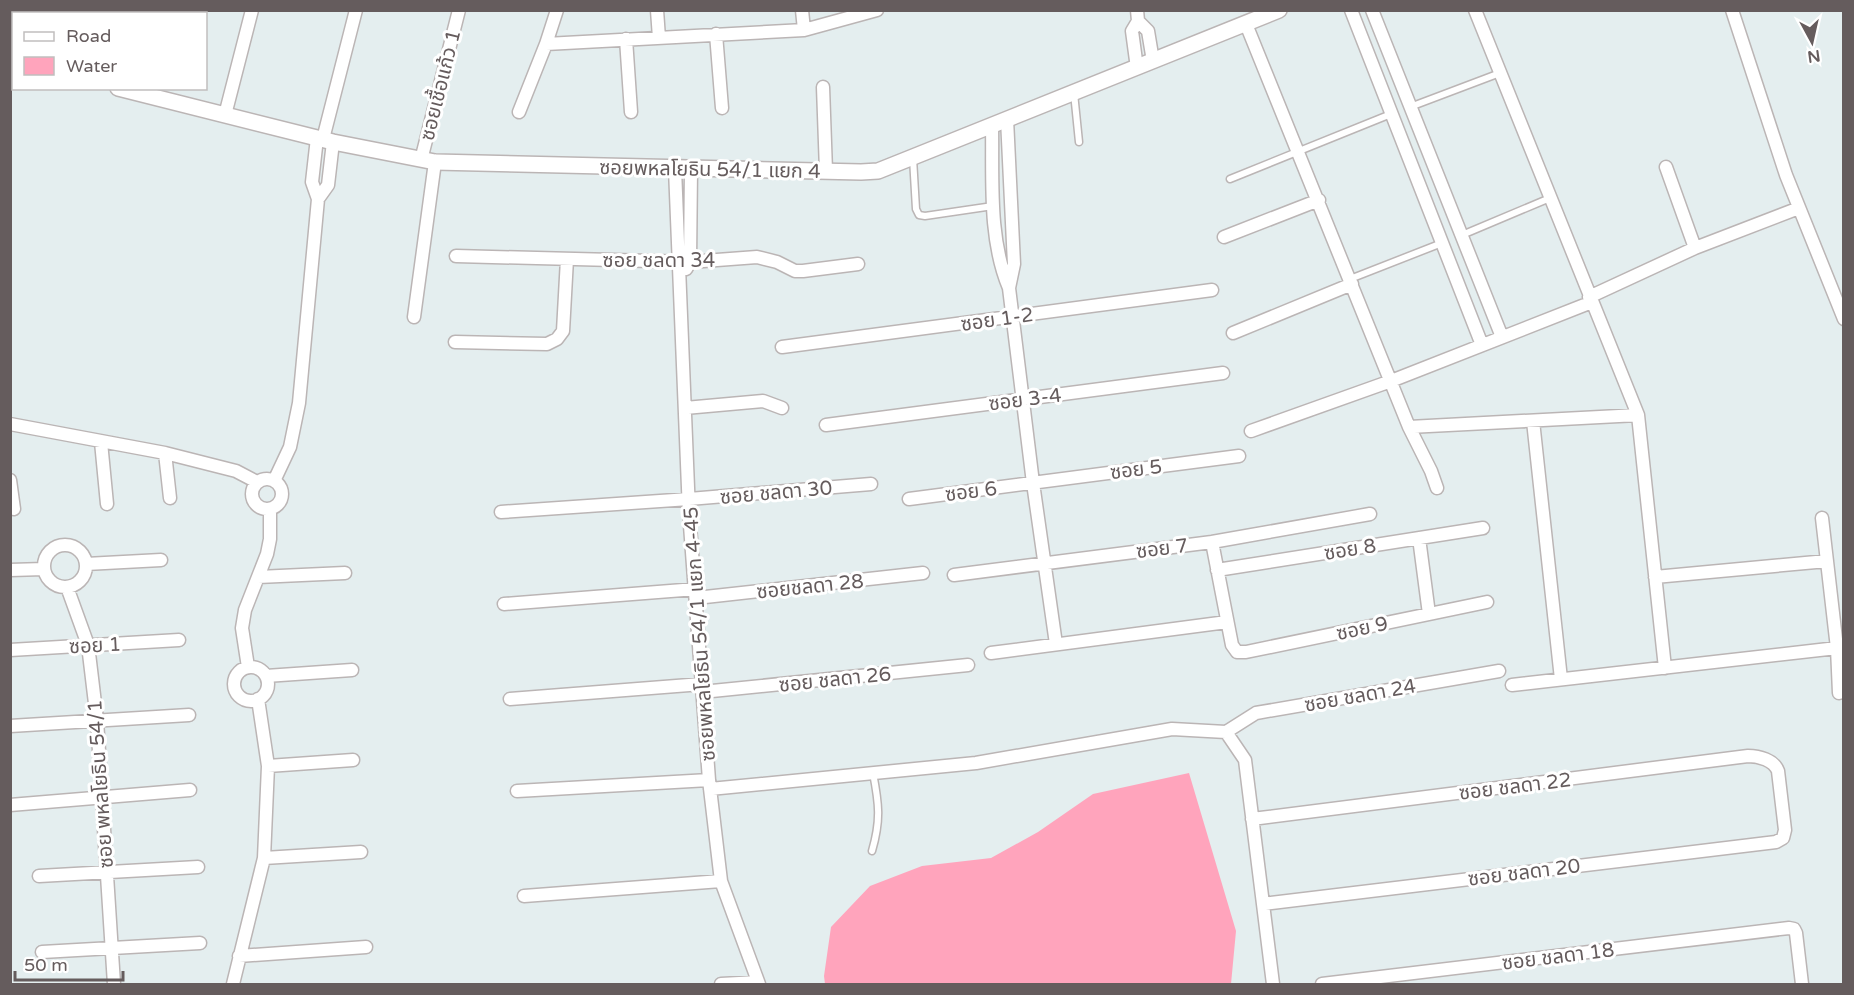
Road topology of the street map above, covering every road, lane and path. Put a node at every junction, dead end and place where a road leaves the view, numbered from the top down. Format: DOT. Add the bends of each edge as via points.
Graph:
graph roads {
  1 [pos="252,10"];
  2 [pos="356,10"];
  3 [pos="459,10"];
  4 [pos="557,10"];
  5 [pos="657,10"];
  6 [pos="802,10"];
  7 [pos="877,10"];
  8 [pos="1279,10"];
  9 [pos="1351,10"];
  10 [pos="1475,10"];
  11 [pos="1732,10"];
  12 [pos="864,12"];
  13 [pos="1373,15"];
  14 [pos="1138,16"];
  15 [pos="1246,24"];
  16 [pos="1357,26"];
  17 [pos="804,30"];
  18 [pos="716,34"];
  19 [pos="659,38"];
  20 [pos="626,39"];
  21 [pos="546,44"];
  22 [pos="1153,61"];
  23 [pos="1137,68"];
  24 [pos="1500,73"];
  25 [pos="822,87"];
  26 [pos="129,90"];
  27 [pos="1074,93"];
  28 [pos="1410,107"];
  29 [pos="722,108"];
  30 [pos="519,112"];
  31 [pos="631,112"];
  32 [pos="1391,114"];
  33 [pos="225,115"];
  34 [pos="1007,119"];
  35 [pos="992,125"];
  36 [pos="324,139"];
  37 [pos="1079,142"];
  38 [pos="1299,150"];
  39 [pos="913,157"];
  40 [pos="428,161"];
  41 [pos="1433,164"];
  42 [pos="1666,167"];
  43 [pos="675,169"];
  44 [pos="692,169"];
  45 [pos="826,171"];
  46 [pos="1414,172"];
  47 [pos="1230,179"];
  48 [pos="1550,198"];
  49 [pos="1318,200"];
  50 [pos="993,206"];
  51 [pos="1799,208"];
  52 [pos="1462,235"];
  53 [pos="1224,237"];
  54 [pos="1442,243"];
  55 [pos="1695,248"];
  56 [pos="456,256"];
  57 [pos="567,259"];
  58 [pos="684,262"];
  59 [pos="858,264"];
  60 [pos="1351,282"];
  61 [pos="1009,288"];
  62 [pos="1212,290"];
  63 [pos="1591,299"];
  64 [pos="414,316"];
  65 [pos="1013,317"];
  66 [pos="1844,319"];
  67 [pos="1233,333"];
  68 [pos="1502,337"];
  69 [pos="455,342"];
  70 [pos="1482,345"];
  71 [pos="782,348"];
  72 [pos="1223,374"];
  73 [pos="1391,381"];
  74 [pos="1023,400"];
  75 [pos="685,408"];
  76 [pos="782,408"];
  77 [pos="1638,415"];
  78 [pos="1533,421"];
  79 [pos="10,424"];
  80 [pos="826,425"];
  81 [pos="1409,428"];
  82 [pos="1251,431"];
  83 [pos="100,442"];
  84 [pos="165,453"];
  85 [pos="1239,456"];
  86 [pos="10,480"];
  87 [pos="274,481"];
  88 [pos="257,482"];
  89 [pos="1033,483"];
  90 [pos="871,484"];
  91 [pos="1437,488"];
  92 [pos="170,498"];
  93 [pos="689,499"];
  94 [pos="909,499"];
  95 [pos="107,504"];
  96 [pos="14,509"];
  97 [pos="270,509"];
  98 [pos="501,512"];
  99 [pos="1370,514"];
  100 [pos="1822,518"];
  101 [pos="1483,528"];
  102 [pos="1419,538"];
  103 [pos="1212,542"];
  104 [pos="161,560"];
  105 [pos="1827,561"];
  106 [pos="1044,563"];
  107 [pos="86,564"];
  108 [pos="44,569"];
  109 [pos="10,570"];
  110 [pos="1217,570"];
  111 [pos="345,573"];
  112 [pos="923,573"];
  113 [pos="954,575"];
  114 [pos="258,577"];
  115 [pos="1655,577"];
  116 [pos="67,587"];
  117 [pos="696,593"];
  118 [pos="1487,602"];
  119 [pos="504,604"];
  120 [pos="1429,614"];
  121 [pos="1227,622"];
  122 [pos="179,640"];
  123 [pos="1056,644"];
  124 [pos="88,645"];
  125 [pos="1837,648"];
  126 [pos="10,650"];
  127 [pos="991,653"];
  128 [pos="968,665"];
  129 [pos="248,667"];
  130 [pos="1665,668"];
  131 [pos="352,670"];
  132 [pos="1499,671"];
  133 [pos="266,676"];
  134 [pos="1561,679"];
  135 [pos="1512,685"];
  136 [pos="702,688"];
  137 [pos="1839,693"];
  138 [pos="258,699"];
  139 [pos="510,699"];
  140 [pos="189,715"];
  141 [pos="98,720"];
  142 [pos="10,726"];
  143 [pos="1226,732"];
  144 [pos="353,759"];
  145 [pos="268,766"];
  146 [pos="873,773"];
  147 [pos="710,785"];
  148 [pos="190,790"];
  149 [pos="517,791"];
  150 [pos="101,797"];
  151 [pos="10,805"];
  152 [pos="1252,819"];
  153 [pos="1783,838"];
  154 [pos="872,851"];
  155 [pos="362,852"];
  156 [pos="264,858"];
  157 [pos="198,867"];
  158 [pos="106,872"];
  159 [pos="39,876"];
  160 [pos="721,881"];
  161 [pos="524,896"];
  162 [pos="1263,904"];
  163 [pos="200,943"];
  164 [pos="366,947"];
  165 [pos="112,948"];
  166 [pos="42,952"];
  167 [pos="239,956"];
  168 [pos="758,983"];
  169 [pos="114,984"];
  170 [pos="232,984"];
  171 [pos="721,984"];
  172 [pos="1273,984"];
  173 [pos="1322,984"];
  174 [pos="1802,984"];
  1 -- 33 [label="street"];
  2 -- 36 [label="street"];
  3 -- 40 [label="street, ซอยเชื้อแก้ว 1"];
  4 -- 21 [label="street"];
  5 -- 19 [label="street"];
  6 -- 17 [label="street"];
  7 -- 12 [label="street"];
  8 -- 15 [label="street, ซอยพหลโยธิน 54/1 แยก 4"];
  9 -- 16 [label="street"];
  10 -- 24 [label="street"];
  11 -- 51 [label="street"];
  12 -- 17 [label="street"];
  13 -- 16 [label="street"];
  13 -- 28 [label="street"];
  14 -- 22 [label="street" via="1148,31"];
  14 -- 23 [label="street" via="1132,31"];
  15 -- 22 [label="street, ซอยพหลโยธิน 54/1 แยก 4"];
  15 -- 38 [label="street"];
  16 -- 32 [label="street"];
  17 -- 18 [label="street"];
  18 -- 19 [label="street"];
  18 -- 29 [label="street"];
  19 -- 20 [label="street"];
  20 -- 21 [label="street"];
  20 -- 31 [label="street"];
  21 -- 30 [label="street"];
  22 -- 23 [label="street, ซอยพหลโยธิน 54/1 แยก 4"];
  23 -- 27 [label="street, ซอยพหลโยธิน 54/1 แยก 4"];
  24 -- 28 [label="lane"];
  24 -- 48 [label="street"];
  25 -- 45 [label="street"];
  26 -- 33 [label="street, ซอยพหลโยธิน 54/1 แยก 4"];
  27 -- 34 [label="street, ซอยพหลโยธิน 54/1 แยก 4"];
  27 -- 37 [label="lane"];
  28 -- 41 [label="street"];
  32 -- 38 [label="lane"];
  32 -- 46 [label="street"];
  33 -- 36 [label="street, ซอยพหลโยธิน 54/1 แยก 4"];
  34 -- 35 [label="street, ซอยพหลโยธิน 54/1 แยก 4"];
  34 -- 61 [label="street" via="1014,264"];
  35 -- 39 [label="street, ซอยพหลโยธิน 54/1 แยก 4"];
  35 -- 50 [label="street"];
  36 -- 40 [label="street, ซอยพหลโยธิน 54/1 แยก 4"];
  36 -- 87 [label="street" via="328,185 318,199 299,403 290,447"];
  38 -- 47 [label="lane"];
  38 -- 49 [label="street"];
  39 -- 45 [label="street, ซอยพหลโยธิน 54/1 แยก 4" via="878,171"];
  39 -- 50 [label="lane" via="919,214"];
  40 -- 43 [label="street, ซอยพหลโยธิน 54/1 แยก 4"];
  40 -- 64 [label="street, ซอยเชื้อแก้ว 1"];
  41 -- 46 [label="street"];
  41 -- 52 [label="street"];
  42 -- 55 [label="street"];
  43 -- 44 [label="street, ซอยพหลโยธิน 54/1 แยก 4"];
  43 -- 58 [label="street"];
  44 -- 45 [label="street, ซอยพหลโยธิน 54/1 แยก 4"];
  44 -- 58 [label="street"];
  46 -- 54 [label="street"];
  48 -- 52 [label="lane"];
  48 -- 63 [label="street"];
  49 -- 53 [label="street"];
  49 -- 60 [label="street"];
  50 -- 61 [label="street" via="1000,267"];
  51 -- 55 [label="street"];
  51 -- 66 [label="street"];
  52 -- 68 [label="street"];
  54 -- 60 [label="lane"];
  54 -- 70 [label="street"];
  55 -- 63 [label="street"];
  56 -- 57 [label="street, ซอย ชลดา 34"];
  57 -- 58 [label="street, ซอย ชลดา 34"];
  57 -- 69 [label="street" via="563,331 557,339 547,344"];
  58 -- 59 [label="street, ซอย ชลดา 34" via="757,257 795,271"];
  58 -- 75 [label="street, ซอยพหลโยธิน 54/1 แยก 4-45" via="680,277"];
  60 -- 67 [label="street"];
  60 -- 73 [label="street"];
  61 -- 65 [label="street"];
  62 -- 65 [label="street, ซอย 1-2"];
  63 -- 68 [label="street"];
  63 -- 77 [label="street"];
  65 -- 71 [label="street, ซอย 1-2"];
  65 -- 74 [label="street"];
  68 -- 70 [label="street"];
  70 -- 73 [label="street"];
  72 -- 74 [label="street, ซอย 3-4"];
  73 -- 81 [label="street"];
  73 -- 82 [label="street"];
  74 -- 80 [label="street, ซอย 3-4"];
  74 -- 89 [label="street"];
  75 -- 76 [label="street" via="763,401"];
  75 -- 93 [label="street, ซอยพหลโยธิน 54/1 แยก 4-45"];
  77 -- 78 [label="street"];
  77 -- 115 [label="street"];
  78 -- 81 [label="street"];
  78 -- 134 [label="street"];
  79 -- 83 [label="street"];
  81 -- 91 [label="street"];
  83 -- 84 [label="street"];
  83 -- 95 [label="street"];
  84 -- 88 [label="street" via="236,471"];
  84 -- 92 [label="street"];
  85 -- 89 [label="street, ซอย 5"];
  86 -- 96 [label="street"];
  87 -- 88 [label="street"];
  87 -- 97 [label="street" via="281,488 281,499"];
  88 -- 97 [label="street" via="252,490 253,500"];
  89 -- 94 [label="street, ซอย 6"];
  89 -- 106 [label="street"];
  90 -- 93 [label="street, ซอย ชลดา 30"];
  93 -- 98 [label="street, ซอย ชลดา 30"];
  93 -- 117 [label="street, ซอยพหลโยธิน 54/1 แยก 4-45"];
  97 -- 114 [label="street" via="270,539"];
  99 -- 103 [label="street, ซอย 7"];
  100 -- 105 [label="street"];
  101 -- 102 [label="street, ซอย 8"];
  102 -- 110 [label="street, ซอย 8"];
  102 -- 120 [label="street"];
  103 -- 106 [label="street, ซอย 7"];
  103 -- 110 [label="street"];
  104 -- 107 [label="street"];
  105 -- 115 [label="street"];
  105 -- 125 [label="street"];
  106 -- 113 [label="street, ซอย 7"];
  106 -- 123 [label="street"];
  107 -- 108 [label="street" via="81,552 62,546 51,551"];
  107 -- 116 [label="street" via="79,582"];
  108 -- 109 [label="street"];
  108 -- 116 [label="street" via="49,581"];
  110 -- 121 [label="street"];
  111 -- 114 [label="street"];
  112 -- 117 [label="street, ซอยชลดา 28"];
  114 -- 129 [label="street" via="242,628"];
  115 -- 130 [label="street"];
  116 -- 124 [label="street, ซอย พหลโยธิน 54/1"];
  117 -- 119 [label="street, ซอยชลดา 28"];
  117 -- 136 [label="street, ซอยพหลโยธิน 54/1 แยก 4-45"];
  118 -- 120 [label="street, ซอย 9"];
  120 -- 121 [label="street, ซอย 9" via="1246,652 1237,652 1232,645"];
  121 -- 123 [label="street"];
  122 -- 124 [label="street, ซอย 1"];
  123 -- 127 [label="street"];
  124 -- 126 [label="street, ซอย 1"];
  124 -- 141 [label="street, ซอย พหลโยธิน 54/1"];
  125 -- 130 [label="street"];
  125 -- 137 [label="street"];
  128 -- 136 [label="street, ซอย ชลดา 26"];
  129 -- 133 [label="street" via="258,668"];
  129 -- 138 [label="street" via="236,675 235,689 244,700"];
  130 -- 134 [label="street"];
  131 -- 133 [label="street"];
  132 -- 143 [label="street, ซอย ชลดา 24" via="1256,713"];
  133 -- 138 [label="street" via="268,689"];
  134 -- 135 [label="street"];
  136 -- 139 [label="street, ซอย ชลดา 26"];
  136 -- 147 [label="street, ซอยพหลโยธิน 54/1 แยก 4-45"];
  138 -- 145 [label="street"];
  140 -- 141 [label="street"];
  141 -- 142 [label="street"];
  141 -- 150 [label="street, ซอย พหลโยธิน 54/1"];
  143 -- 146 [label="street" via="1172,729 976,763"];
  143 -- 152 [label="street" via="1245,760"];
  144 -- 145 [label="street"];
  145 -- 156 [label="street"];
  146 -- 147 [label="street"];
  146 -- 154 [label="lane" via="879,822"];
  147 -- 149 [label="street"];
  147 -- 160 [label="street, ซอยพหลโยธิน 54/1 แยก 4-45"];
  148 -- 150 [label="street"];
  150 -- 151 [label="street"];
  150 -- 158 [label="street, ซอย พหลโยธิน 54/1"];
  152 -- 153 [label="street, ซอย ชลดา 22" via="1748,756 1760,757 1776,766"];
  152 -- 162 [label="street"];
  153 -- 162 [label="street, ซอย ชลดา 20"];
  155 -- 156 [label="street"];
  156 -- 167 [label="street"];
  157 -- 158 [label="street"];
  158 -- 159 [label="street"];
  158 -- 165 [label="street, ซอย พหลโยธิน 54/1"];
  160 -- 161 [label="street"];
  160 -- 168 [label="street, ซอยพหลโยธิน 54/1 แยก 4-45"];
  162 -- 172 [label="street"];
  163 -- 165 [label="street"];
  164 -- 167 [label="street"];
  165 -- 166 [label="street"];
  165 -- 169 [label="street, ซอย พหลโยธิน 54/1"];
  167 -- 170 [label="street"];
  168 -- 171 [label="street"];
  173 -- 174 [label="street, ซอย ชลดา 18" via="1794,929"];
}
